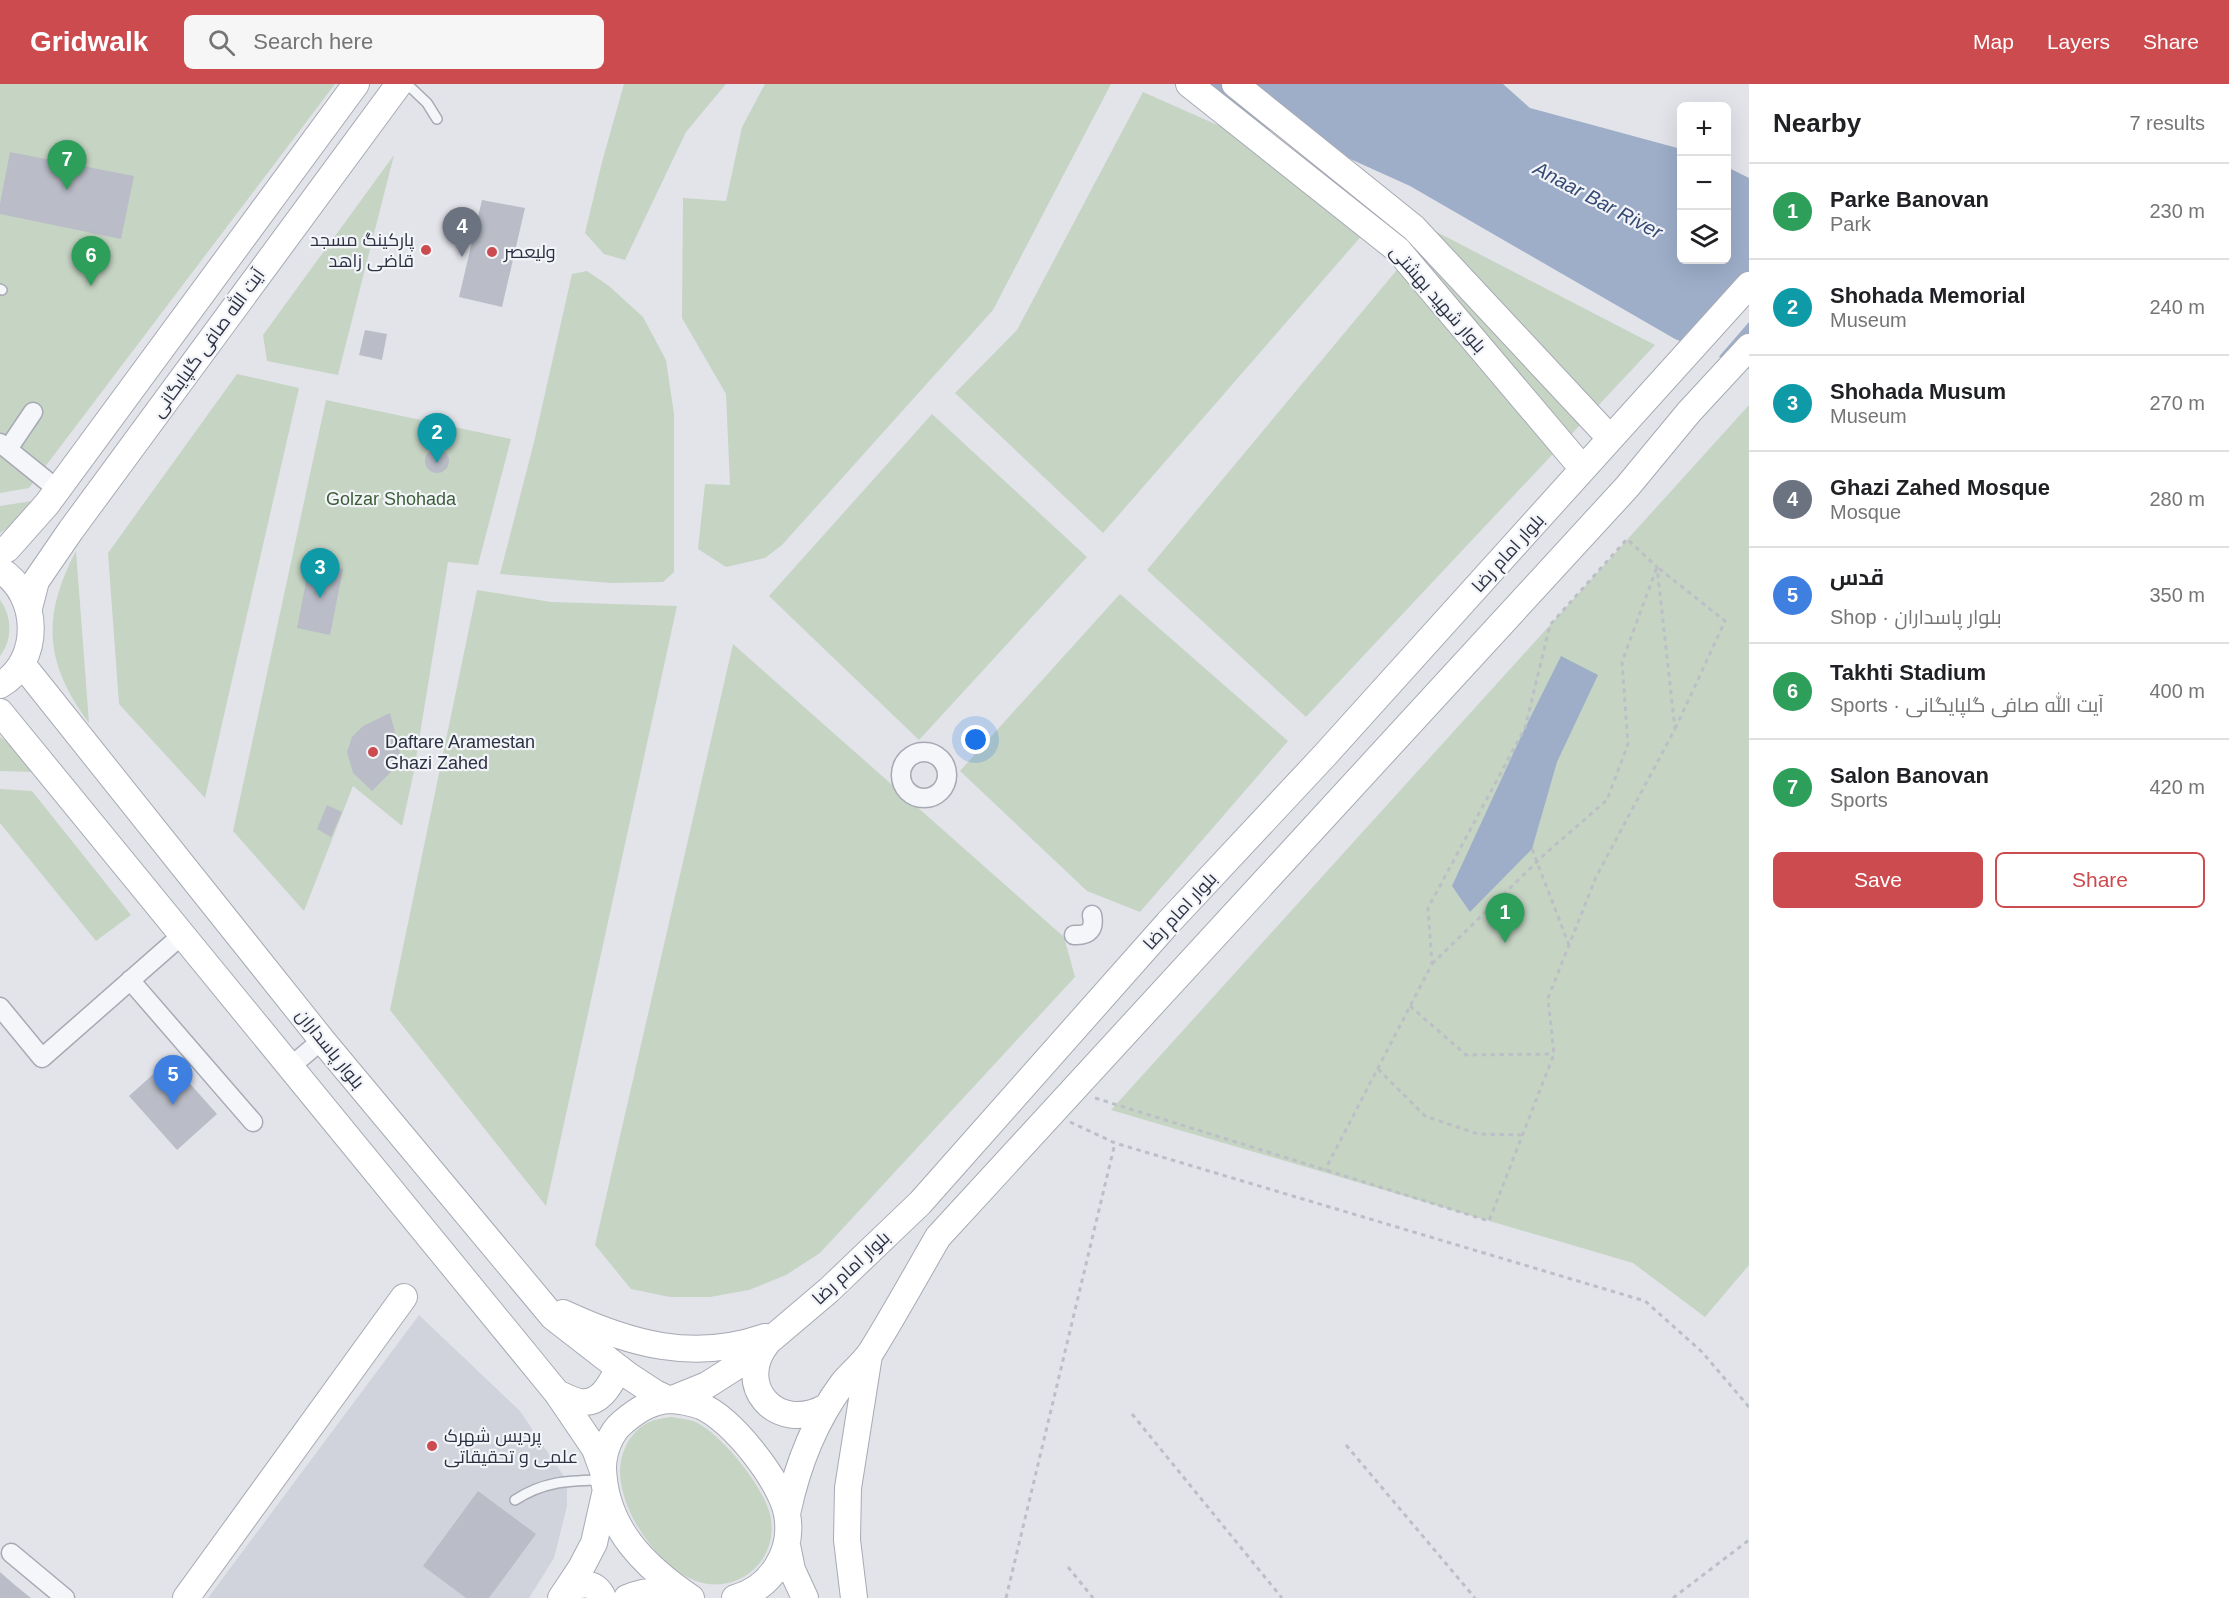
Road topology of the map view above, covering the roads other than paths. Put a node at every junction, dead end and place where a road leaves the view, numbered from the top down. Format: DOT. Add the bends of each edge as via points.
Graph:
graph roads {
  1 [pos="356,84"];
  2 [pos="399,84"];
  3 [pos="406,84"];
  4 [pos="1189,84"];
  5 [pos="1234,84"];
  6 [pos="437,119"];
  7 [pos="1749,285"];
  8 [pos="1749,347"];
  9 [pos="33,412"];
  10 [pos="1610,438"];
  11 [pos="4,446"];
  12 [pos="1583,469"];
  13 [pos="57,489"];
  14 [pos="0,553"];
  15 [pos="0,570"];
  16 [pos="29,608"];
  17 [pos="22,664"];
  18 [pos="0,685"];
  19 [pos="0,712"];
  20 [pos="1092,915"];
  21 [pos="182,935"];
  22 [pos="1074,935"];
  23 [pos="130,980"];
  24 [pos="0,1007"];
  25 [pos="322,1040"];
  26 [pos="290,1067"];
  27 [pos="253,1122"];
  28 [pos="404,1297"];
  29 [pos="541,1302"];
  30 [pos="775,1336"];
  31 [pos="869,1355"];
  32 [pos="619,1368"];
  33 [pos="557,1393"];
  34 [pos="670,1400"];
  35 [pos="826,1407"];
  36 [pos="604,1482"];
  37 [pos="515,1500"];
  38 [pos="787,1514"];
  39 [pos="787,1545"];
  40 [pos="11,1553"];
  41 [pos="563,1595"];
  42 [pos="65,1598"];
  43 [pos="186,1598"];
  44 [pos="603,1598"];
  45 [pos="627,1598"];
  46 [pos="691,1598"];
  47 [pos="735,1598"];
  48 [pos="804,1598"];
  49 [pos="855,1598"];
  1 -- 13 [label="main road, آیت الله صافی گلپایگانی"];
  2 -- 16 [label="main road, آیت الله صافی گلپایگانی" via="71,530 36,581"];
  3 -- 6 [label="lane" via="427,103"];
  4 -- 12 [label="main road, بلوار شهید بهشتی" via="1398,250"];
  5 -- 10 [label="main road, بلوار شهید بهشتی" via="1414,228"];
  7 -- 10 [label="main road, بلوار امام رضا"];
  8 -- 31 [label="main road" via="1620,495 938,1237"];
  9 -- 11 [label="street"];
  10 -- 12 [label="main road, بلوار امام رضا"];
  11 -- 13 [label="street"];
  12 -- 30 [label="main road, بلوار امام رضا" via="1168,923 920,1203"];
  13 -- 14 [label="main road, آیت الله صافی گلپایگانی"];
  15 -- 16 [label="main road" via="19,588"];
  16 -- 17 [label="main road" via="32,627"];
  17 -- 18 [label="main road"];
  17 -- 25 [label="main road, بلوار پاسداران"];
  19 -- 21 [label="main road"];
  20 -- 22 [label="street" via="1090,931 1083,936"];
  21 -- 23 [label="street" via="156,965"];
  21 -- 26 [label="main road"];
  23 -- 24 [label="street" via="42,1058"];
  23 -- 27 [label="street"];
  25 -- 26 [label="street"];
  25 -- 29 [label="main road, بلوار پاسداران"];
  26 -- 33 [label="main road"];
  28 -- 43 [label="main road"];
  29 -- 30 [label="main road" via="583,1322 671,1349 741,1346"];
  29 -- 32 [label="main road, بلوار پاسداران" via="553,1317"];
  30 -- 34 [label="main road, بلوار امام رضا" via="707,1385"];
  30 -- 35 [label="main road" via="757,1362 755,1376 765,1401 775,1410 801,1417"];
  31 -- 35 [label="main road"];
  31 -- 49 [label="main road" via="848,1488 847,1540"];
  32 -- 33 [label="main road" via="609,1387 591,1401 580,1402"];
  32 -- 34 [label="main road, بلوار پاسداران"];
  33 -- 36 [label="main road" via="595,1449"];
  34 -- 36 [label="main road, بلوار امام رضا" via="640,1408 616,1428 603,1456"];
  34 -- 38 [label="main road" via="701,1406 725,1423 762,1464"];
  35 -- 38 [label="main road" via="801,1459"];
  36 -- 37 [label="lane" via="567,1481 533,1488"];
  36 -- 41 [label="main road, بلوار امام رضا" via="594,1543"];
  36 -- 46 [label="main road" via="627,1539 644,1561"];
  38 -- 39 [label="main road"];
  39 -- 47 [label="main road" via="774,1573 751,1593"];
  39 -- 48 [label="main road"];
  40 -- 42 [label="street"];
  41 -- 44 [label="main road" via="575,1584 589,1584"];
  45 -- 46 [label="main road" via="660,1590"];
}
